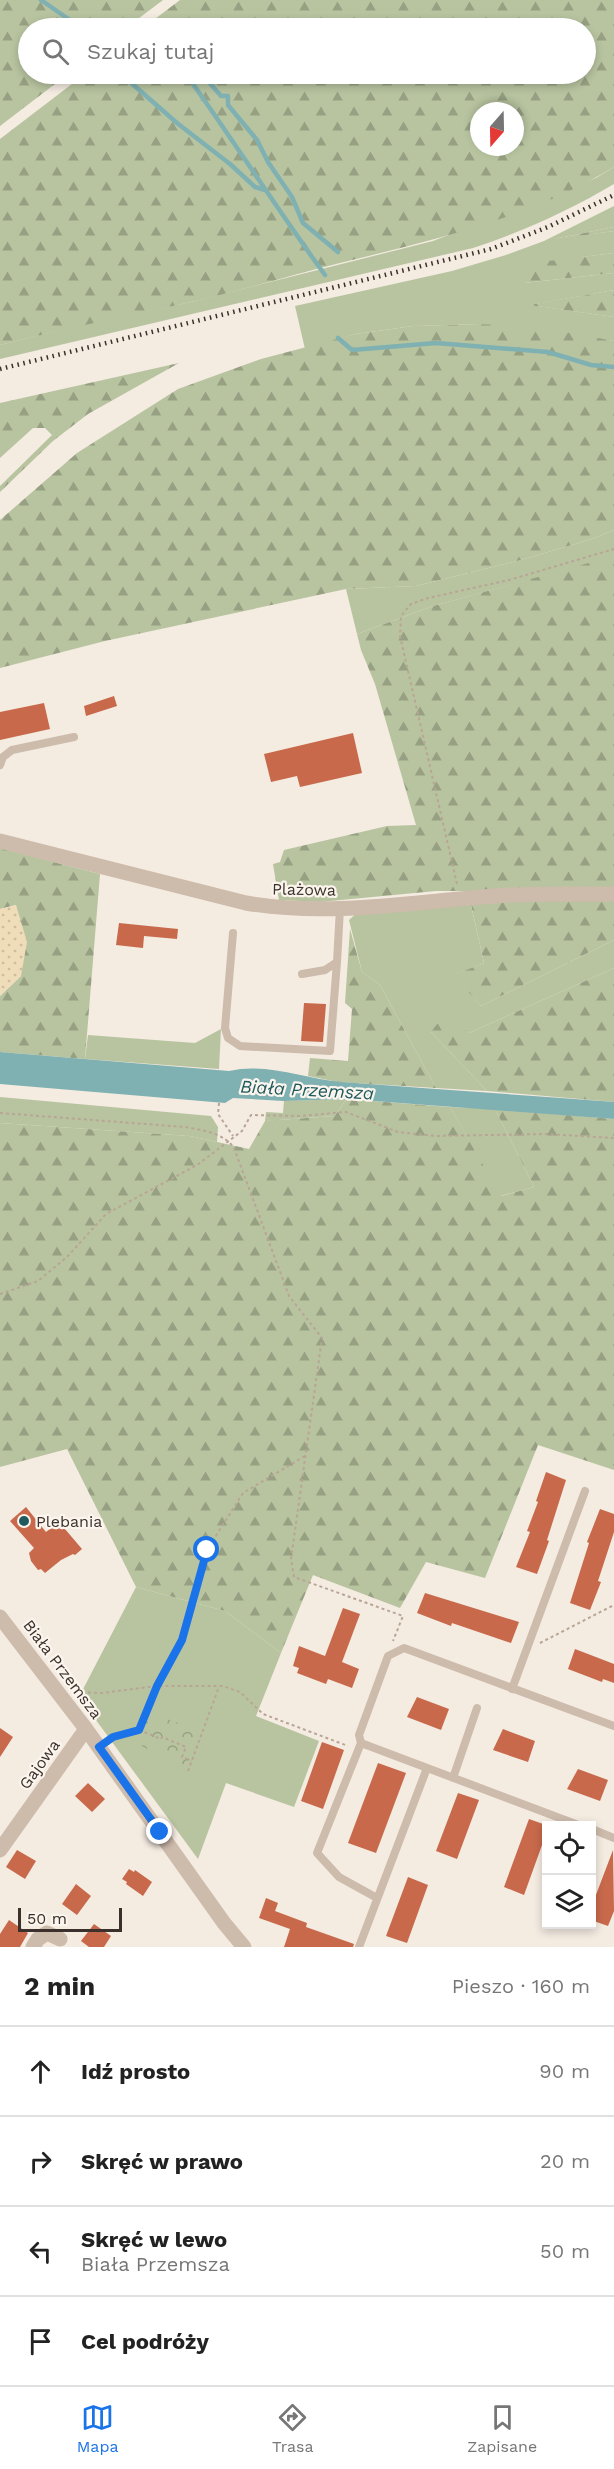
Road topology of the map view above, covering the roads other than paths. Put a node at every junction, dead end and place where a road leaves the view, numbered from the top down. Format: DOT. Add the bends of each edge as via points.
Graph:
graph roads {
  1 [pos="74,737"];
  2 [pos="0,765"];
  3 [pos="0,841"];
  4 [pos="614,894"];
  5 [pos="340,908"];
  6 [pos="233,933"];
  7 [pos="337,962"];
  8 [pos="302,974"];
  9 [pos="585,1491"];
  10 [pos="0,1617"];
  11 [pos="512,1689"];
  12 [pos="477,1708"];
  13 [pos="614,1726"];
  14 [pos="86,1729"];
  15 [pos="360,1747"];
  16 [pos="427,1768"];
  17 [pos="453,1778"];
  18 [pos="568,1821"];
  19 [pos="596,1831"];
  20 [pos="614,1838"];
  21 [pos="0,1850"];
  22 [pos="377,1898"];
  23 [pos="60,1939"];
  24 [pos="33,1947"];
  25 [pos="244,1947"];
  26 [pos="359,1947"];
  1 -- 2 [label="lane" via="12,750"];
  3 -- 5 [label="street, Plażowa" via="246,903 277,909"];
  4 -- 5 [label="street, Plażowa" via="497,896"];
  5 -- 7 [label="lane"];
  6 -- 7 [label="lane" via="225,1028 228,1038 240,1046 330,1051"];
  7 -- 8 [label="lane" via="325,970"];
  9 -- 11 [label="lane"];
  10 -- 14 [label="street, Biała Przemsza"];
  11 -- 13 [label="lane"];
  11 -- 15 [label="lane" via="404,1648 388,1656 359,1734"];
  12 -- 17 [label="lane"];
  14 -- 21 [label="street, Gajowa"];
  14 -- 25 [label="street, Biała Przemsza"];
  15 -- 16 [label="lane"];
  15 -- 22 [label="lane" via="317,1852 339,1877"];
  16 -- 17 [label="lane"];
  16 -- 22 [label="lane"];
  17 -- 18 [label="lane"];
  19 -- 20 [label="lane"];
  22 -- 26 [label="lane"];
  23 -- 24 [label="street" via="47,1933"];
}
